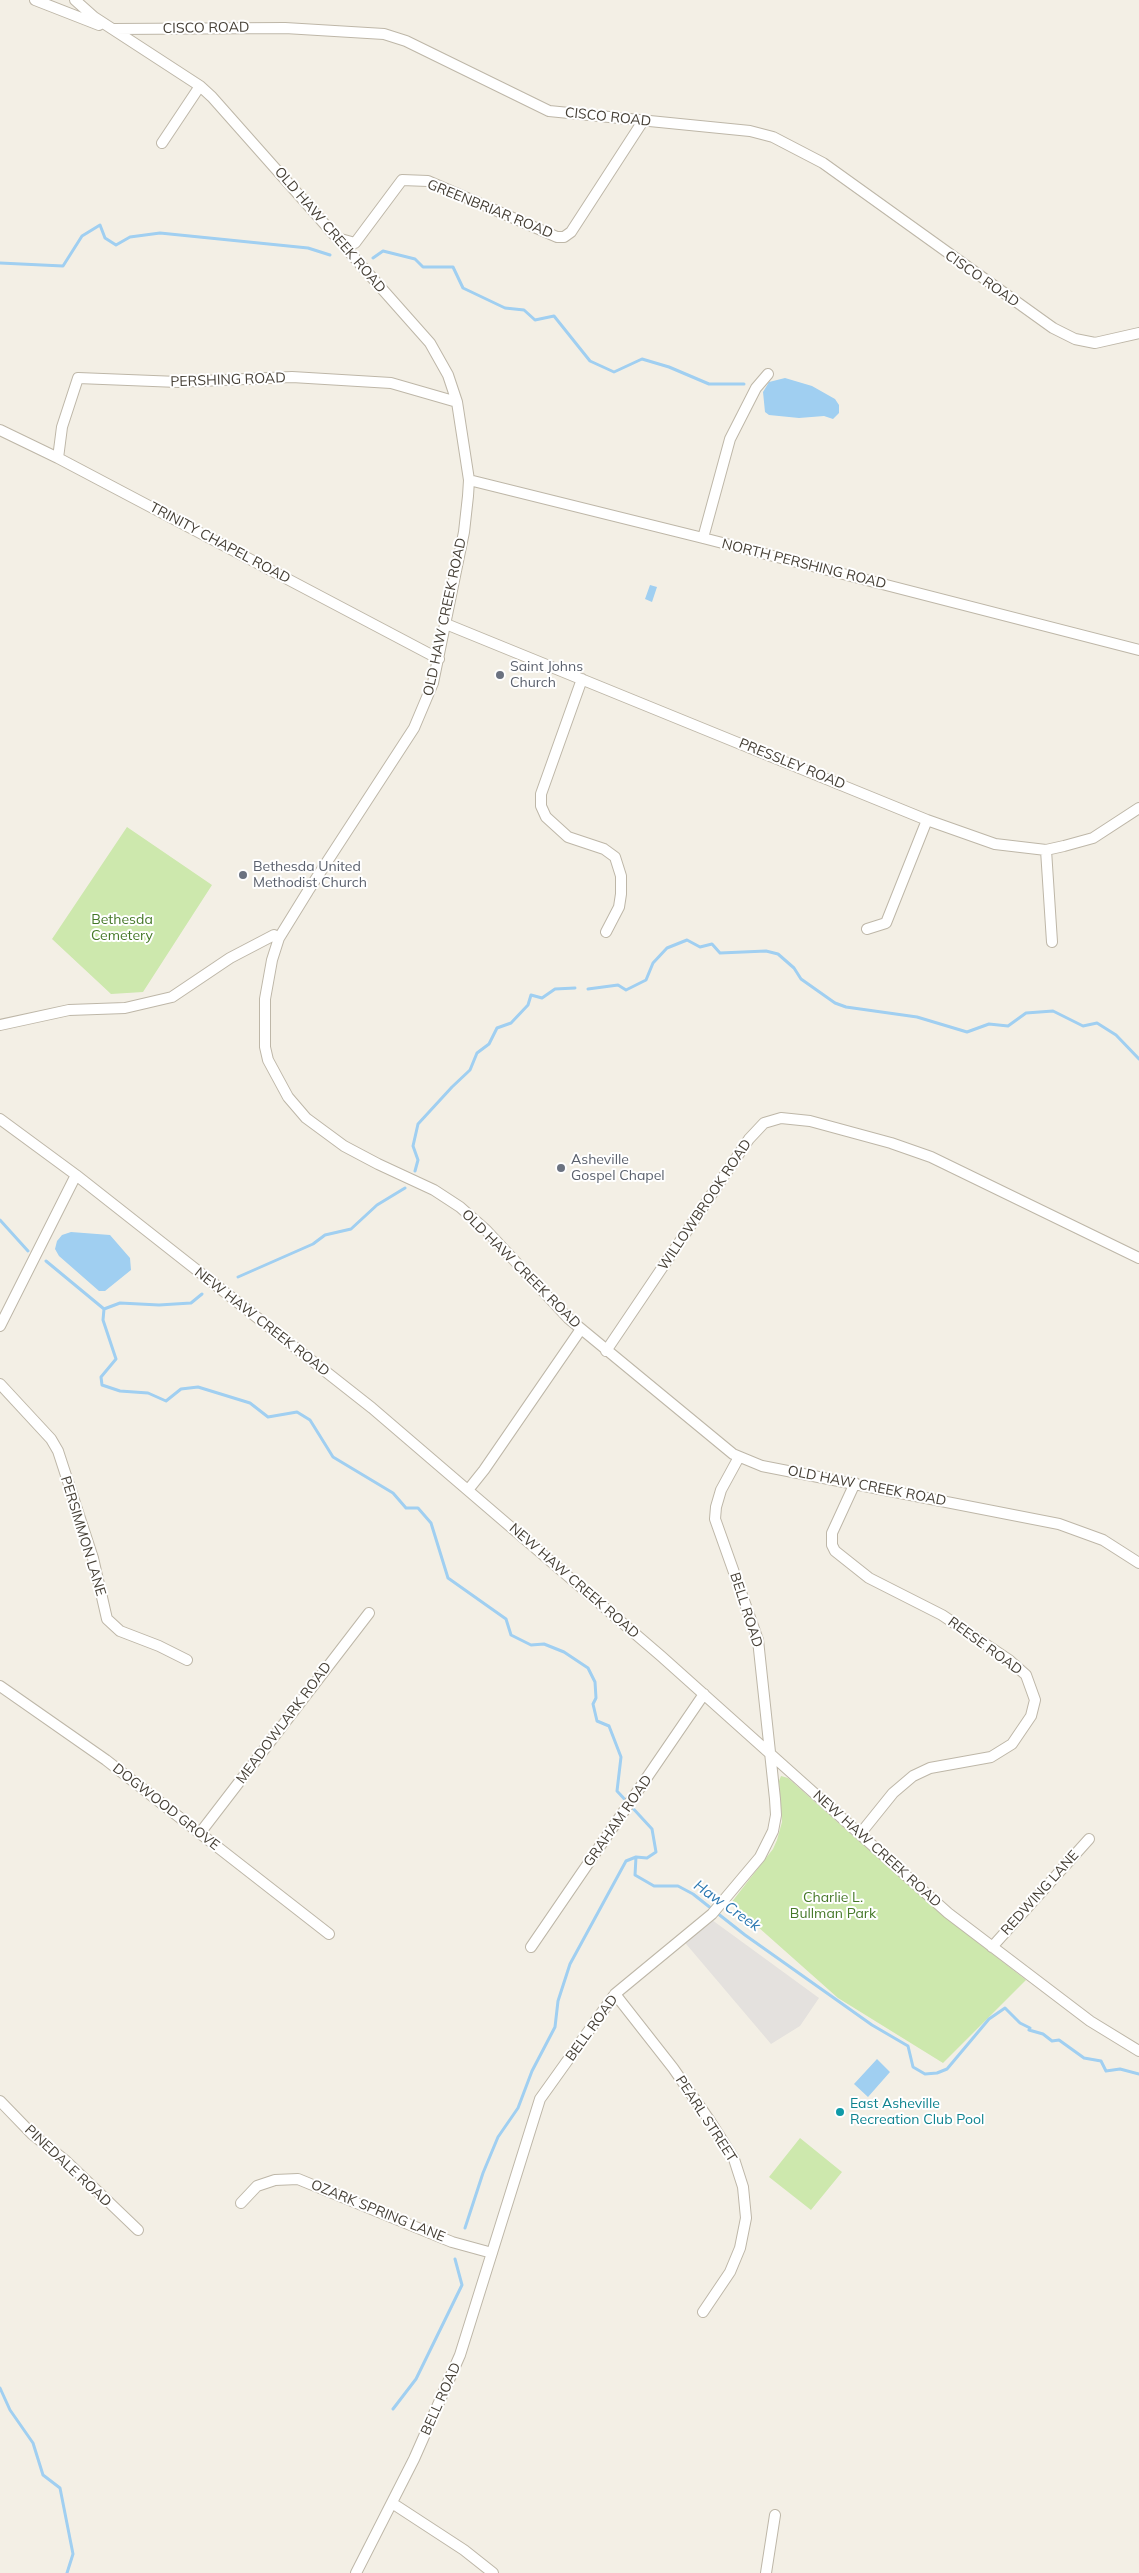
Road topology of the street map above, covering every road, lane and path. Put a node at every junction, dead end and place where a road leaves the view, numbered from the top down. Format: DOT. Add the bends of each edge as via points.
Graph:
graph roads {
  1 [pos="35,0"];
  2 [pos="75,0"];
  3 [pos="114,30"];
  4 [pos="200,86"];
  5 [pos="643,121"];
  6 [pos="162,143"];
  7 [pos="336,237"];
  8 [pos="1139,333"];
  9 [pos="768,374"];
  10 [pos="456,402"];
  11 [pos="0,430"];
  12 [pos="58,458"];
  13 [pos="469,480"];
  14 [pos="703,538"];
  15 [pos="446,624"];
  16 [pos="1139,650"];
  17 [pos="439,659"];
  18 [pos="582,679"];
  19 [pos="1139,808"];
  20 [pos="927,820"];
  21 [pos="1046,850"];
  22 [pos="867,929"];
  23 [pos="606,932"];
  24 [pos="279,938"];
  25 [pos="1052,942"];
  26 [pos="0,1025"];
  27 [pos="0,1119"];
  28 [pos="76,1175"];
  29 [pos="1139,1258"];
  30 [pos="0,1326"];
  31 [pos="581,1330"];
  32 [pos="606,1351"];
  33 [pos="0,1384"];
  34 [pos="739,1457"];
  35 [pos="854,1483"];
  36 [pos="468,1490"];
  37 [pos="1139,1562"];
  38 [pos="369,1614"];
  39 [pos="187,1660"];
  40 [pos="0,1686"];
  41 [pos="704,1694"];
  42 [pos="769,1752"];
  43 [pos="200,1834"];
  44 [pos="860,1834"];
  45 [pos="1089,1839"];
  46 [pos="329,1934"];
  47 [pos="531,1947"];
  48 [pos="992,1947"];
  49 [pos="615,1994"];
  50 [pos="1139,2051"];
  51 [pos="0,2101"];
  52 [pos="242,2203"];
  53 [pos="138,2230"];
  54 [pos="492,2253"];
  55 [pos="703,2312"];
  56 [pos="392,2503"];
  57 [pos="775,2515"];
  58 [pos="356,2573"];
  59 [pos="493,2573"];
  60 [pos="766,2573"];
  1 -- 3 [label="street, CISCO ROAD"];
  2 -- 3 [label="street, OLD HAW CREEK ROAD"];
  3 -- 4 [label="street, OLD HAW CREEK ROAD"];
  3 -- 5 [label="street, CISCO ROAD" via="285,28 384,34 401,39 549,111"];
  4 -- 6 [label="street"];
  4 -- 7 [label="street, OLD HAW CREEK ROAD"];
  5 -- 7 [label="street, GREENBRIAR ROAD" via="571,232 564,237 557,237 428,182 402,180 355,243"];
  5 -- 8 [label="street, CISCO ROAD" via="750,131 791,145 823,163 1053,328 1075,339 1095,343"];
  7 -- 10 [label="street, OLD HAW CREEK ROAD" via="430,343 448,375"];
  9 -- 14 [label="street" via="756,388 730,439"];
  10 -- 12 [label="street, PERSHING ROAD" via="391,383 292,378 178,382 78,378 62,427"];
  10 -- 13 [label="street, OLD HAW CREEK ROAD"];
  11 -- 12 [label="street, TRINITY CHAPEL ROAD"];
  12 -- 17 [label="street, TRINITY CHAPEL ROAD"];
  13 -- 14 [label="street, NORTH PERSHING ROAD"];
  13 -- 15 [label="street, OLD HAW CREEK ROAD" via="464,532"];
  14 -- 16 [label="street, NORTH PERSHING ROAD"];
  15 -- 17 [label="street, OLD HAW CREEK ROAD"];
  15 -- 18 [label="street, PRESSLEY ROAD"];
  17 -- 24 [label="street, OLD HAW CREEK ROAD" via="432,689 414,728"];
  18 -- 20 [label="street, PRESSLEY ROAD"];
  18 -- 23 [label="street" via="541,794 540,806 546,817 568,837 604,849 615,857 621,876 621,894 619,907"];
  19 -- 21 [label="street, PRESSLEY ROAD" via="1093,838"];
  20 -- 21 [label="street, PRESSLEY ROAD" via="995,844"];
  20 -- 22 [label="street" via="886,922"];
  21 -- 25 [label="street"];
  24 -- 26 [label="street" via="274,935 230,958 172,997 125,1008 69,1010"];
  24 -- 31 [label="street, OLD HAW CREEK ROAD" via="265,998 265,1047 268,1060 294,1105 306,1118 359,1155 434,1190 460,1207"];
  27 -- 28 [label="street, NEW HAW CREEK ROAD"];
  28 -- 30 [label="street"];
  28 -- 36 [label="street, NEW HAW CREEK ROAD" via="372,1408"];
  29 -- 32 [label="street, WILLOWBROOK ROAD" via="948,1164 891,1143 810,1121 781,1118 764,1123 749,1139"];
  31 -- 32 [label="street, OLD HAW CREEK ROAD"];
  31 -- 36 [label="street"];
  32 -- 34 [label="street, OLD HAW CREEK ROAD"];
  33 -- 39 [label="street, PERSIMMON LANE" via="51,1439 58,1451 93,1558 107,1619 120,1631"];
  34 -- 35 [label="street, OLD HAW CREEK ROAD" via="762,1466"];
  34 -- 42 [label="street, BELL ROAD" via="719,1495 715,1519 758,1640"];
  35 -- 37 [label="street, OLD HAW CREEK ROAD" via="1059,1524 1103,1540"];
  35 -- 44 [label="street, REESE ROAD" via="832,1533 835,1551 868,1578 942,1615 1009,1660 1026,1675 1035,1700 1031,1716 1012,1744 991,1757 930,1768 913,1776 893,1794"];
  36 -- 41 [label="street, NEW HAW CREEK ROAD"];
  38 -- 43 [label="street, MEADOWLARK ROAD"];
  40 -- 43 [label="street, DOGWOOD GROVE" via="106,1760"];
  41 -- 42 [label="street, NEW HAW CREEK ROAD"];
  41 -- 47 [label="street, GRAHAM ROAD"];
  42 -- 44 [label="street, NEW HAW CREEK ROAD"];
  42 -- 49 [label="street, BELL ROAD" via="776,1814 773,1831 760,1857 715,1910"];
  43 -- 46 [label="street, DOGWOOD GROVE"];
  44 -- 48 [label="street, NEW HAW CREEK ROAD" via="948,1913"];
  45 -- 48 [label="street, REDWING LANE"];
  48 -- 50 [label="street, NEW HAW CREEK ROAD" via="1090,2021"];
  49 -- 54 [label="street, BELL ROAD" via="540,2099"];
  49 -- 55 [label="street, PEARL STREET" via="710,2121 734,2159 743,2187 746,2218 740,2248 730,2272"];
  51 -- 53 [label="street, PINEDALE ROAD"];
  52 -- 54 [label="street, OZARK SPRING LANE" via="257,2186 276,2180 298,2179 452,2242"];
  54 -- 56 [label="street, BELL ROAD" via="460,2355"];
  56 -- 58 [label="street, BELL ROAD"];
  56 -- 59 [label="street"];
  57 -- 60 [label="street"];
}
